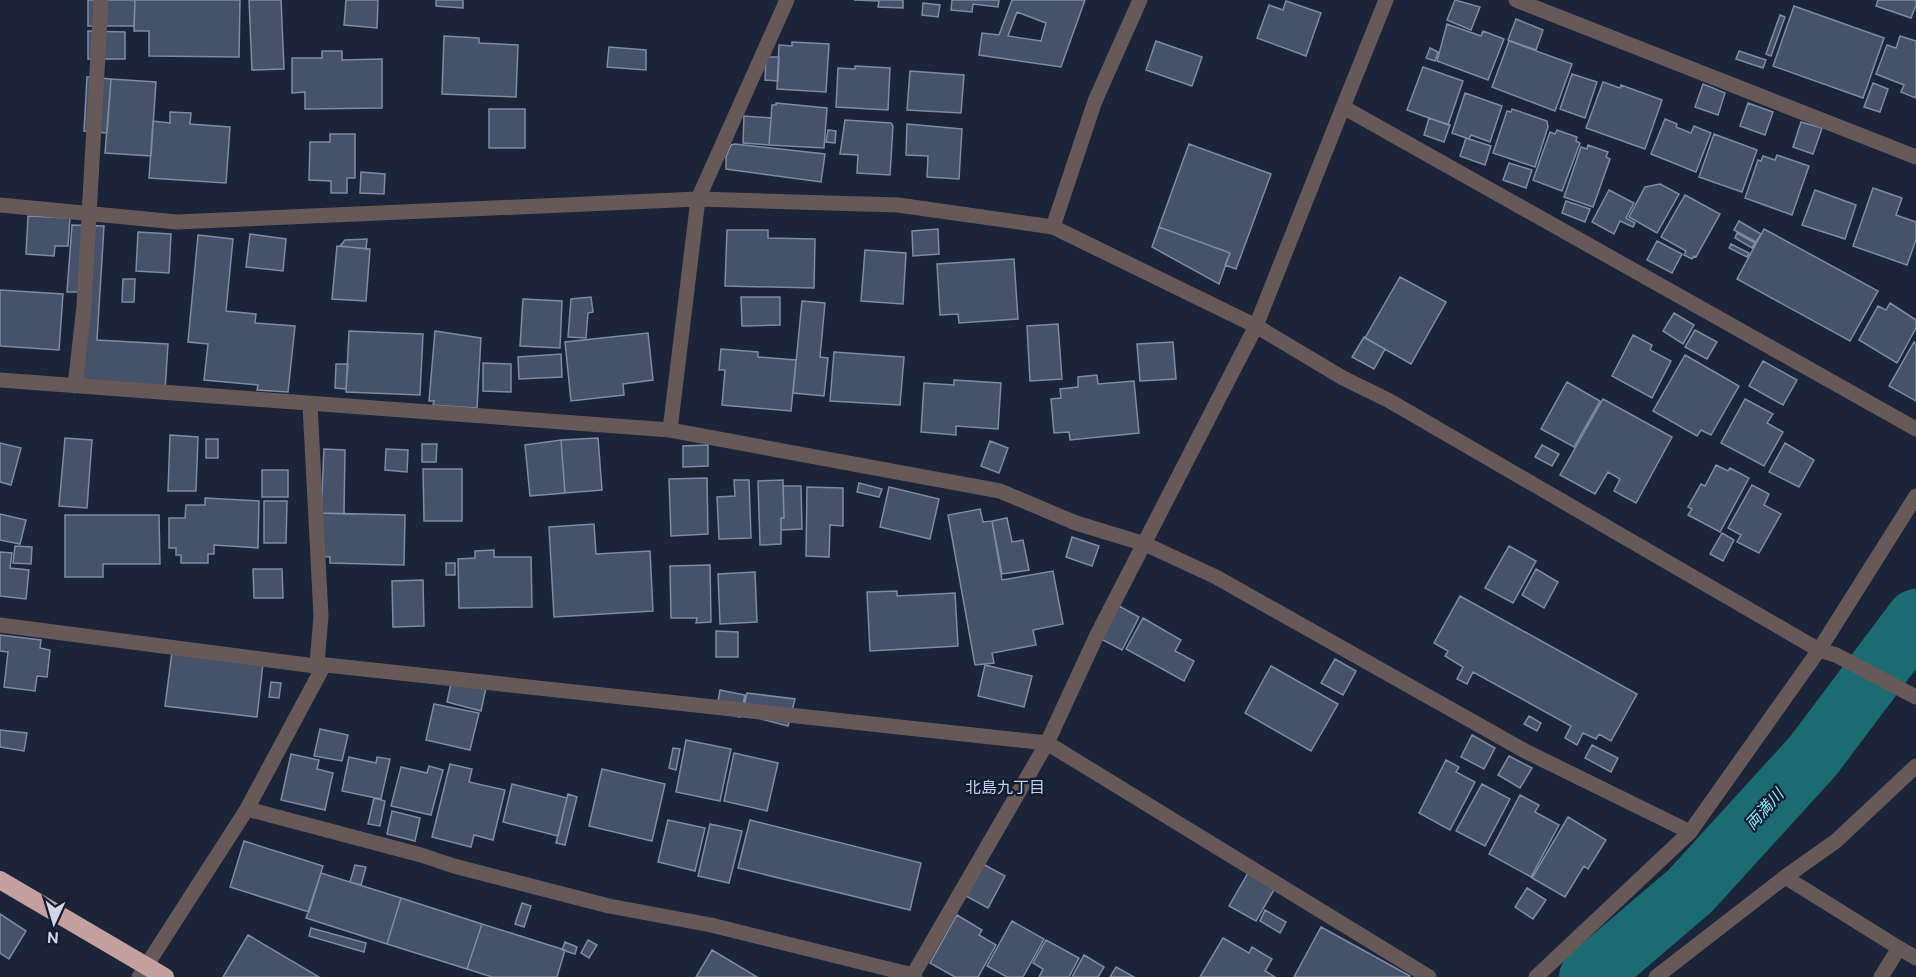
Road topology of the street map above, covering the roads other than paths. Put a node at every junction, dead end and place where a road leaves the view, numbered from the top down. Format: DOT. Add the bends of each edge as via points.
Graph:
graph roads {
  1 [pos="101,0"];
  2 [pos="787,0"];
  3 [pos="1140,0"];
  4 [pos="1386,0"];
  5 [pos="1516,0"];
  6 [pos="1343,107"];
  7 [pos="1916,157"];
  8 [pos="698,199"];
  9 [pos="0,205"];
  10 [pos="89,214"];
  11 [pos="1053,227"];
  12 [pos="1256,326"];
  13 [pos="0,380"];
  14 [pos="75,386"];
  15 [pos="310,405"];
  16 [pos="1916,429"];
  17 [pos="670,430"];
  18 [pos="1916,496"];
  19 [pos="1145,544"];
  20 [pos="0,626"];
  21 [pos="1819,650"];
  22 [pos="320,666"];
  23 [pos="1916,698"];
  24 [pos="1047,743"];
  25 [pos="1916,766"];
  26 [pos="247,809"];
  27 [pos="1690,832"];
  28 [pos="1785,877"];
  29 [pos="0,880"];
  30 [pos="1899,948"];
  31 [pos="1916,958"];
  32 [pos="142,971"];
  33 [pos="913,976"];
  34 [pos="165,977"];
  35 [pos="1429,977"];
  36 [pos="1536,977"];
  37 [pos="1656,977"];
  38 [pos="1881,977"];
  1 -- 10 [label="street"];
  2 -- 8 [label="street"];
  3 -- 11 [label="street" via="1095,101"];
  4 -- 6 [label="street"];
  5 -- 7 [label="street"];
  6 -- 12 [label="street"];
  6 -- 16 [label="street"];
  8 -- 10 [label="street" via="177,222"];
  8 -- 11 [label="street" via="898,204"];
  8 -- 17 [label="street"];
  9 -- 10 [label="street"];
  10 -- 14 [label="street"];
  11 -- 12 [label="street"];
  12 -- 19 [label="street"];
  12 -- 21 [label="street"];
  13 -- 14 [label="street"];
  14 -- 15 [label="street"];
  15 -- 17 [label="street"];
  15 -- 22 [label="street"];
  17 -- 19 [label="street" via="1000,491 1076,523"];
  18 -- 21 [label="street"];
  19 -- 24 [label="street" via="1097,634"];
  19 -- 27 [label="street" via="1257,598 1525,751"];
  20 -- 22 [label="street"];
  21 -- 23 [label="street" via="1836,655"];
  21 -- 27 [label="street"];
  22 -- 24 [label="street"];
  22 -- 26 [label="street"];
  24 -- 33 [label="street"];
  24 -- 35 [label="street"];
  25 -- 28 [label="street" via="1836,841"];
  26 -- 32 [label="street"];
  26 -- 33 [label="street" via="609,906 711,925"];
  27 -- 36 [label="street"];
  28 -- 30 [label="street"];
  28 -- 37 [label="street"];
  29 -- 32 [label="highway"];
  30 -- 31 [label="street"];
  30 -- 38 [label="street"];
  32 -- 34 [label="highway"];
}
